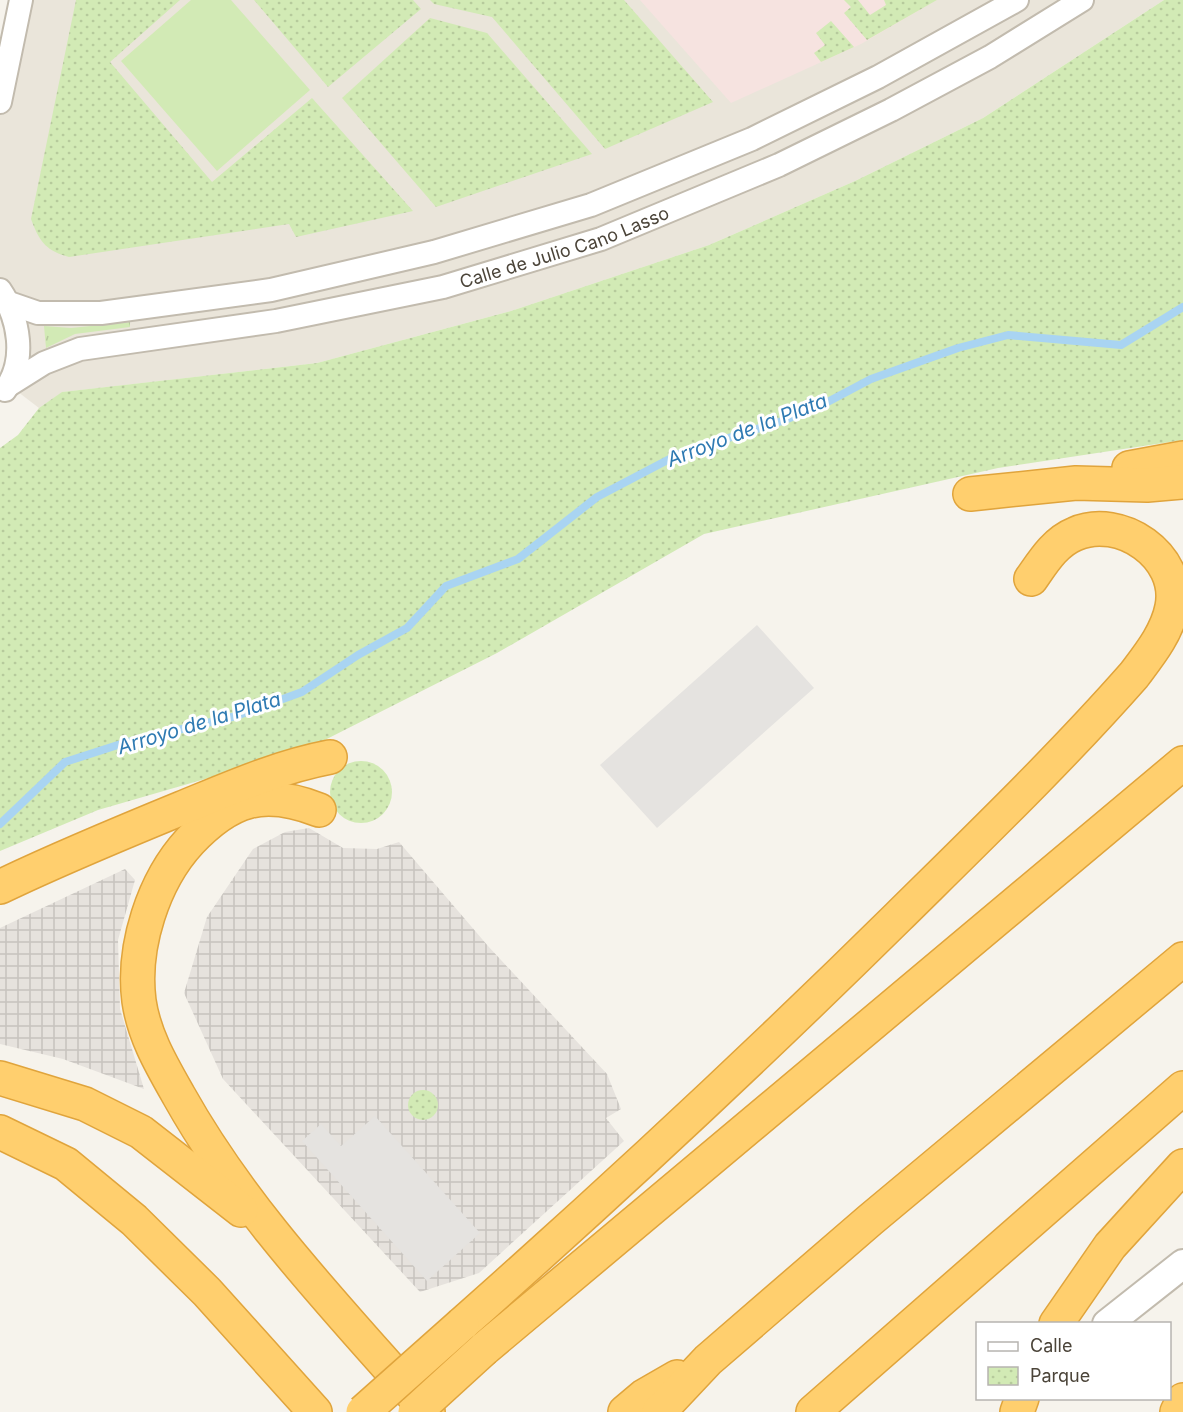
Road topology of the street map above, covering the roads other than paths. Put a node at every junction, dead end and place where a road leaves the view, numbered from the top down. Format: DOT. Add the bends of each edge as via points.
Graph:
graph roads {
  1 [pos="21,0"];
  2 [pos="1017,0"];
  3 [pos="1082,0"];
  4 [pos="0,102"];
  5 [pos="5,297"];
  6 [pos="4,392"];
  7 [pos="1183,458"];
  8 [pos="1183,482"];
  9 [pos="1076,483"];
  10 [pos="970,494"];
  11 [pos="1031,579"];
  12 [pos="330,757"];
  13 [pos="1183,763"];
  14 [pos="319,810"];
  15 [pos="0,887"];
  16 [pos="1183,959"];
  17 [pos="0,1078"];
  18 [pos="1183,1088"];
  19 [pos="0,1132"];
  20 [pos="1183,1166"];
  21 [pos="273,1236"];
  22 [pos="1183,1264"];
  23 [pos="1111,1320"];
  24 [pos="1057,1322"];
  25 [pos="708,1360"];
  26 [pos="1014,1400"];
  27 [pos="1183,1400"];
  28 [pos="315,1412"];
  29 [pos="363,1412"];
  30 [pos="415,1412"];
  31 [pos="428,1412"];
  32 [pos="626,1412"];
  33 [pos="659,1412"];
  34 [pos="813,1412"];
  35 [pos="999,1412"];
  36 [pos="1177,1412"];
  1 -- 4 [label="street"];
  2 -- 5 [label="street, Calle de Julio Cano Lasso" via="878,77 759,136 591,205 434,252 271,290 101,313 38,313"];
  3 -- 6 [label="street, Calle de Julio Cano Lasso" via="990,57 891,110 779,165 602,239 443,287 276,321 80,349 44,363"];
  5 -- 6 [label="street" via="18,330 18,359"];
  7 -- 9 [label="highway"];
  8 -- 9 [label="highway"];
  9 -- 10 [label="highway"];
  11 -- 29 [label="highway, bridge" via="1064,539 1088,529 1117,530 1141,542 1161,561 1170,578 1172,607 1157,643 1134,675 958,857 724,1087"];
  12 -- 15 [label="highway" via="303,762 244,783"];
  13 -- 30 [label="highway, bridge" via="484,1349"];
  14 -- 21 [label="highway" via="267,797 224,811 205,825 185,846 156,892 138,954 139,1001 153,1052 198,1130"];
  16 -- 25 [label="highway"];
  17 -- 21 [label="highway" via="85,1104 141,1132"];
  18 -- 34 [label="highway"];
  19 -- 28 [label="highway" via="66,1164 134,1220 207,1292"];
  20 -- 24 [label="highway" via="1110,1246"];
  21 -- 31 [label="highway"];
  22 -- 23 [label="street"];
  25 -- 32 [label="highway" via="644,1396"];
  25 -- 33 [label="highway"];
  26 -- 35 [label="street"];
  27 -- 36 [label="highway"];
}
